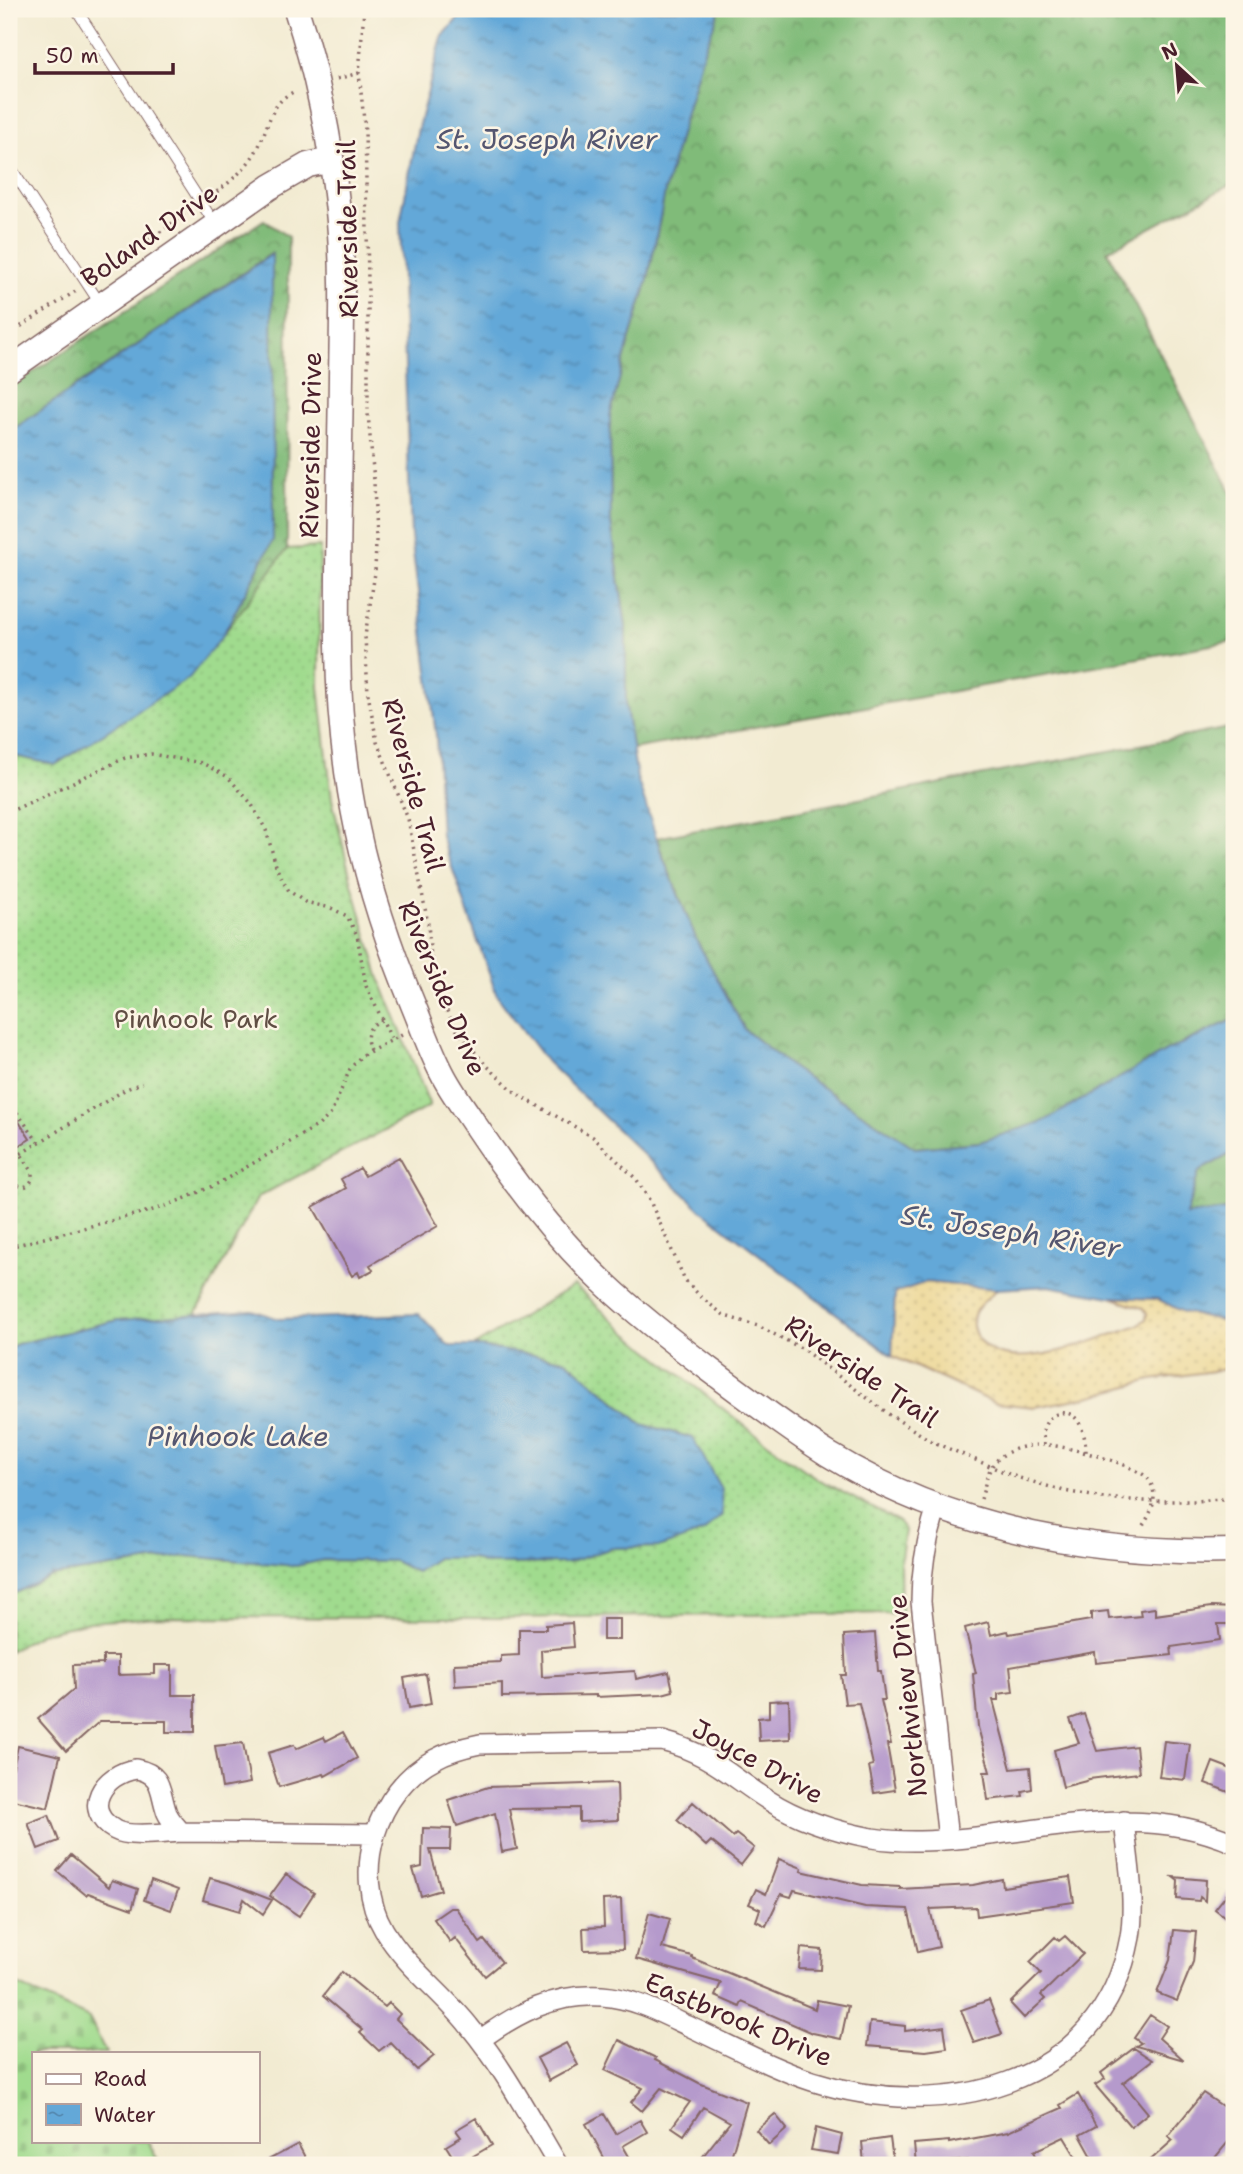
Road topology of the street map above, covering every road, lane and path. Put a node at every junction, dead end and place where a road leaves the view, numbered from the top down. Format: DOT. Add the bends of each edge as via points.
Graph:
graph roads {
  1 [pos="76,9"];
  2 [pos="296,9"];
  3 [pos="364,9"];
  4 [pos="359,73"];
  5 [pos="327,82"];
  6 [pos="307,87"];
  7 [pos="331,160"];
  8 [pos="9,165"];
  9 [pos="217,191"];
  10 [pos="187,212"];
  11 [pos="215,225"];
  12 [pos="102,273"];
  13 [pos="72,294"];
  14 [pos="101,305"];
  15 [pos="9,334"];
  16 [pos="9,370"];
  17 [pos="9,812"];
  18 [pos="447,1012"];
  19 [pos="382,1020"];
  20 [pos="421,1025"];
  21 [pos="392,1040"];
  22 [pos="370,1050"];
  23 [pos="142,1083"];
  24 [pos="9,1101"];
  25 [pos="38,1142"];
  26 [pos="21,1154"];
  27 [pos="9,1161"];
  28 [pos="9,1175"];
  29 [pos="9,1247"];
  30 [pos="1044,1445"];
  31 [pos="1086,1453"];
  32 [pos="991,1468"];
  33 [pos="1234,1498"];
  34 [pos="1155,1501"];
  35 [pos="937,1507"];
  36 [pos="978,1509"];
  37 [pos="1139,1529"];
  38 [pos="1234,1551"];
  39 [pos="1124,1821"];
  40 [pos="181,1832"];
  41 [pos="375,1834"];
  42 [pos="948,1839"];
  43 [pos="1234,1843"];
  44 [pos="480,2040"];
  45 [pos="558,2165"];
  1 -- 11 [label="lane"];
  2 -- 7 [label="street, Riverside Drive"];
  3 -- 4 [label="path, Riverside Trail"];
  4 -- 5 [label="path"];
  4 -- 18 [label="path, Riverside Trail" via="365,143 368,414 376,531 365,636 368,694 377,743 408,819 432,969"];
  6 -- 9 [label="path" via="287,94 274,107 242,172"];
  7 -- 11 [label="street, Boland Drive" via="289,174"];
  7 -- 20 [label="street, Riverside Drive" via="342,274 340,717 350,799 368,880"];
  8 -- 14 [label="lane"];
  10 -- 12 [label="path"];
  11 -- 14 [label="street, Boland Drive"];
  13 -- 15 [label="path"];
  14 -- 16 [label="street, Boland Drive"];
  17 -- 19 [label="path" via="125,758 151,754 202,763 228,777 251,803 266,830 289,891 305,902 347,916 357,935 366,986"];
  18 -- 20 [label="path"];
  18 -- 32 [label="path, Riverside Trail" via="466,1043 517,1094 593,1137 637,1180 685,1280 702,1298 725,1316 758,1326 801,1348 890,1415 933,1442"];
  19 -- 21 [label="path"];
  19 -- 22 [label="path" via="373,1023 367,1033"];
  20 -- 21 [label="path"];
  20 -- 35 [label="street, Riverside Drive" via="442,1075 485,1140 602,1282 662,1335 776,1420 867,1476"];
  21 -- 22 [label="path"];
  22 -- 29 [label="path" via="350,1069 331,1114 319,1125 219,1183 157,1209"];
  23 -- 25 [label="path"];
  24 -- 25 [label="path"];
  25 -- 26 [label="path"];
  26 -- 27 [label="path"];
  26 -- 28 [label="path" via="32,1171 32,1180 22,1187"];
  30 -- 31 [label="path"];
  30 -- 31 [label="path" via="1044,1427 1050,1418 1058,1412 1068,1413 1077,1419"];
  30 -- 32 [label="path" via="1014,1449"];
  31 -- 34 [label="path" via="1147,1477"];
  32 -- 34 [label="path, Riverside Trail" via="1064,1491"];
  32 -- 36 [label="path"];
  33 -- 34 [label="path, Riverside Trail"];
  34 -- 37 [label="path"];
  35 -- 38 [label="street, Riverside Drive" via="1022,1534 1079,1544"];
  35 -- 42 [label="street, Northview Drive" via="925,1543 921,1602"];
  39 -- 42 [label="street, Joyce Drive"];
  39 -- 43 [label="street, Joyce Drive" via="1170,1823"];
  39 -- 44 [label="street, Eastbrook Drive" via="1132,1908 1124,1963 1102,2007 1079,2038 1054,2060 990,2089 916,2096 836,2088 776,2067 642,2004 600,1996 550,2001"];
  40 -- 41 [label="street"];
  41 -- 42 [label="street, Joyce Drive" via="401,1787 419,1769 457,1749 480,1744 644,1740 684,1746 706,1756 769,1801 837,1831 917,1842"];
  41 -- 44 [label="street, Joyce Drive" via="369,1882 383,1928 398,1951"];
  44 -- 45 [label="street, Joyce Drive"];
}
